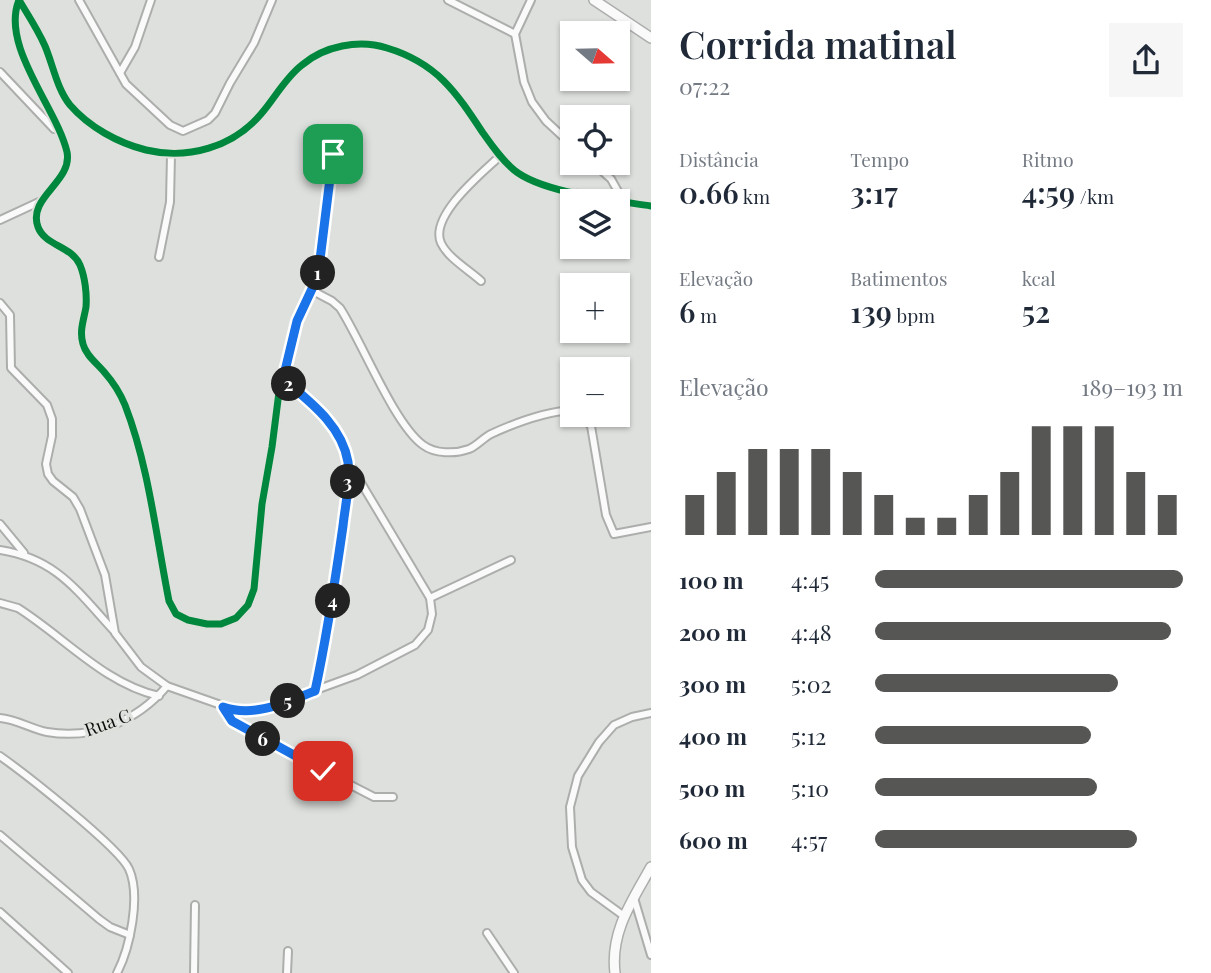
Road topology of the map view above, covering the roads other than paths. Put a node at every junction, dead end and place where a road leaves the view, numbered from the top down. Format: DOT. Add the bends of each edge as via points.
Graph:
graph roads {
  1 [pos="19,0"];
  2 [pos="79,0"];
  3 [pos="151,0"];
  4 [pos="272,0"];
  5 [pos="448,0"];
  6 [pos="531,0"];
  7 [pos="594,0"];
  8 [pos="515,34"];
  9 [pos="651,38"];
  10 [pos="0,72"];
  11 [pos="120,73"];
  12 [pos="60,134"];
  13 [pos="560,134"];
  14 [pos="333,154"];
  15 [pos="171,155"];
  16 [pos="499,157"];
  17 [pos="606,175"];
  18 [pos="561,189"];
  19 [pos="617,189"];
  20 [pos="41,201"];
  21 [pos="630,203"];
  22 [pos="651,206"];
  23 [pos="0,220"];
  24 [pos="159,257"];
  25 [pos="481,281"];
  26 [pos="313,291"];
  27 [pos="0,303"];
  28 [pos="283,379"];
  29 [pos="560,411"];
  30 [pos="591,427"];
  31 [pos="348,461"];
  32 [pos="0,524"];
  33 [pos="651,527"];
  34 [pos="0,550"];
  35 [pos="24,554"];
  36 [pos="511,560"];
  37 [pos="430,598"];
  38 [pos="0,603"];
  39 [pos="115,633"];
  40 [pos="167,686"];
  41 [pos="315,691"];
  42 [pos="159,696"];
  43 [pos="223,707"];
  44 [pos="651,713"];
  45 [pos="0,718"];
  46 [pos="0,756"];
  47 [pos="393,797"];
  48 [pos="0,835"];
  49 [pos="651,867"];
  50 [pos="634,898"];
  51 [pos="195,905"];
  52 [pos="0,912"];
  53 [pos="624,916"];
  54 [pos="487,933"];
  55 [pos="130,935"];
  56 [pos="288,951"];
  57 [pos="651,955"];
  58 [pos="68,973"];
  59 [pos="117,973"];
  60 [pos="194,973"];
  61 [pos="287,973"];
  62 [pos="514,973"];
  63 [pos="615,973"];
  1 -- 12 [label="street" via="13,28 30,75"];
  1 -- 15 [label="street" via="70,104 119,141"];
  2 -- 11 [label="street"];
  3 -- 11 [label="street" via="135,47"];
  4 -- 11 [label="street" via="215,113 191,129 177,130 170,125"];
  5 -- 8 [label="street"];
  6 -- 8 [label="street"];
  7 -- 9 [label="main road"];
  8 -- 13 [label="street" via="532,102"];
  10 -- 12 [label="street"];
  12 -- 20 [label="street" via="66,150 65,168"];
  14 -- 26 [label="street"];
  15 -- 16 [label="street" via="208,149 240,134 293,73 314,57 342,46 374,45 416,59 449,83"];
  15 -- 24 [label="street" via="170,202"];
  16 -- 18 [label="street" via="526,178"];
  16 -- 25 [label="street" via="454,202 440,234 446,250"];
  17 -- 19 [label="street"];
  20 -- 23 [label="street"];
  20 -- 28 [label="street" via="36,215 41,235 64,247 80,265 86,292 83,345 124,402 143,467 169,601 176,614 188,620 222,624 248,605"];
  21 -- 22 [label="street"];
  26 -- 28 [label="street" via="297,321"];
  26 -- 29 [label="street" via="340,308 411,434 424,446 454,452 471,448 488,436"];
  27 -- 39 [label="street" via="10,315 11,368 47,405 52,419 48,474 74,497 80,509 105,575"];
  28 -- 31 [label="street" via="327,419"];
  30 -- 33 [label="street" via="606,515 614,534"];
  31 -- 37 [label="street"];
  31 -- 41 [label="street" via="332,609"];
  32 -- 35 [label="street"];
  34 -- 35 [label="street"];
  35 -- 39 [label="street" via="60,573"];
  36 -- 37 [label="street"];
  37 -- 41 [label="street" via="428,630 415,645"];
  38 -- 42 [label="street" via="18,608 122,682"];
  39 -- 40 [label="street" via="141,667"];
  40 -- 42 [label="street, Rua C"];
  40 -- 43 [label="street"];
  41 -- 43 [label="street" via="258,710"];
  42 -- 45 [label="street, Rua C" via="126,721 86,734 46,732"];
  43 -- 47 [label="street" via="232,721 273,745 374,797"];
  44 -- 53 [label="street" via="614,725 599,742 578,776 570,807 572,847 582,880"];
  46 -- 55 [label="street" via="121,857 133,892"];
  48 -- 55 [label="street" via="99,919"];
  49 -- 50 [label="main road"];
  50 -- 53 [label="main road"];
  50 -- 57 [label="street"];
  51 -- 60 [label="street"];
  52 -- 58 [label="street"];
  53 -- 63 [label="main road" via="615,943"];
  54 -- 62 [label="street"];
  55 -- 59 [label="street"];
  56 -- 61 [label="street"];
}
